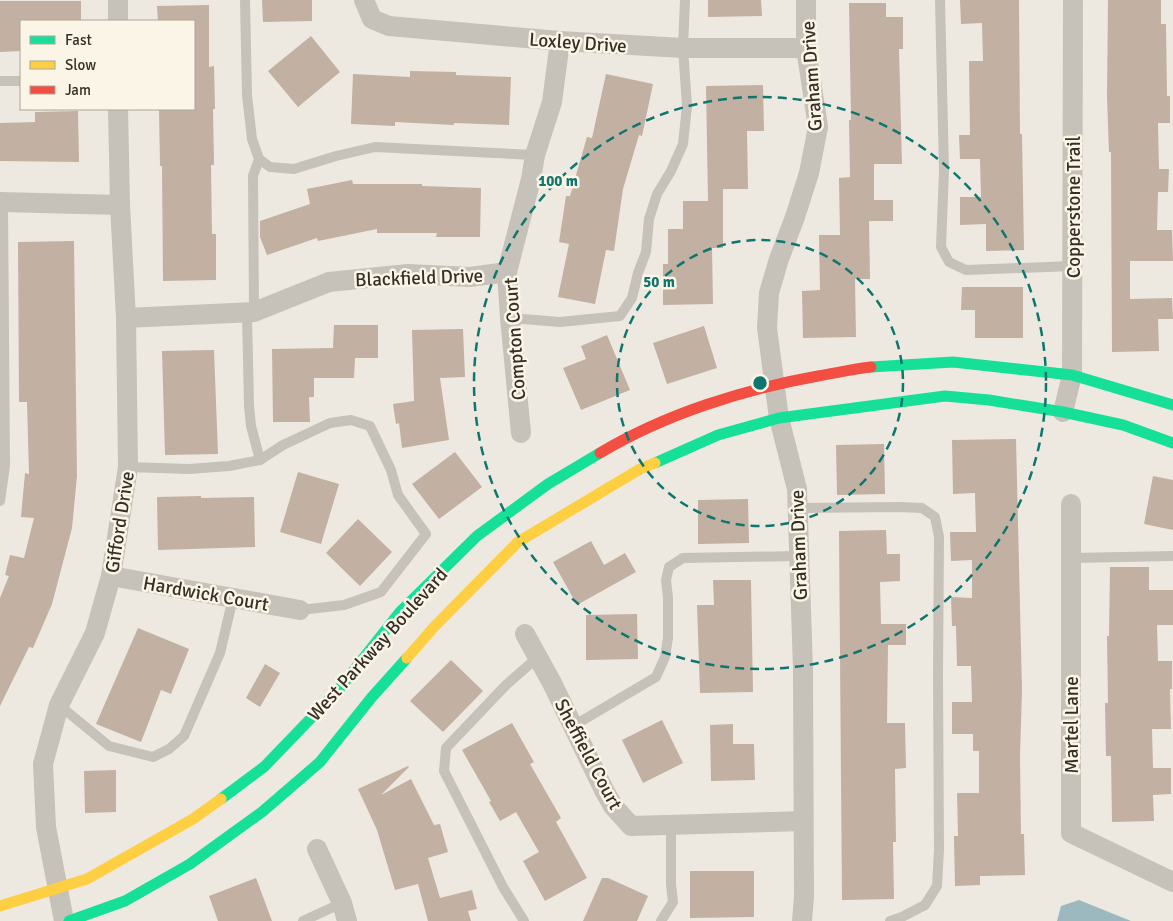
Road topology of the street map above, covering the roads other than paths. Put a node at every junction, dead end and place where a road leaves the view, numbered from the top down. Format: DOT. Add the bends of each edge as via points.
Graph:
graph roads {
  1 [pos="118,0"];
  2 [pos="245,0"];
  3 [pos="364,0"];
  4 [pos="685,0"];
  5 [pos="806,0"];
  6 [pos="940,0"];
  7 [pos="1073,0"];
  8 [pos="118,20"];
  9 [pos="560,41"];
  10 [pos="683,48"];
  11 [pos="806,48"];
  12 [pos="0,81"];
  13 [pos="20,81"];
  14 [pos="118,110"];
  15 [pos="535,154"];
  16 [pos="259,159"];
  17 [pos="1,202"];
  18 [pos="120,205"];
  19 [pos="1073,266"];
  20 [pos="508,272"];
  21 [pos="250,312"];
  22 [pos="126,318"];
  23 [pos="510,318"];
  24 [pos="1072,374"];
  25 [pos="774,384"];
  26 [pos="1173,405"];
  27 [pos="1063,412"];
  28 [pos="779,418"];
  29 [pos="521,433"];
  30 [pos="1173,443"];
  31 [pos="260,460"];
  32 [pos="128,467"];
  33 [pos="0,501"];
  34 [pos="1071,504"];
  35 [pos="798,508"];
  36 [pos="799,556"];
  37 [pos="1173,556"];
  38 [pos="1071,558"];
  39 [pos="111,576"];
  40 [pos="233,598"];
  41 [pos="300,610"];
  42 [pos="525,634"];
  43 [pos="538,657"];
  44 [pos="58,705"];
  45 [pos="573,726"];
  46 [pos="803,821"];
  47 [pos="671,825"];
  48 [pos="317,849"];
  49 [pos="1173,882"];
  50 [pos="57,889"];
  51 [pos="0,906"];
  52 [pos="344,912"];
  53 [pos="64,921"];
  54 [pos="69,921"];
  55 [pos="302,921"];
  56 [pos="524,921"];
  57 [pos="661,921"];
  58 [pos="802,921"];
  59 [pos="890,921"];
  1 -- 8 [label="street"];
  2 -- 16 [label="lane" via="247,95 252,138"];
  3 -- 9 [label="street, Loxley Drive" via="372,19 389,26"];
  4 -- 10 [label="lane"];
  5 -- 11 [label="street, Graham Drive"];
  6 -- 19 [label="lane" via="944,170 940,247 949,262 966,270"];
  7 -- 19 [label="street, Copperstone Trail"];
  9 -- 10 [label="street, Loxley Drive"];
  9 -- 15 [label="street, Compton Court" via="552,102"];
  10 -- 11 [label="street, Loxley Drive"];
  10 -- 23 [label="lane" via="687,106 683,144 657,194 649,219 646,252 632,298 620,316 560,322"];
  11 -- 25 [label="street, Graham Drive" via="818,127 809,173 769,293 767,328"];
  12 -- 13 [label="lane"];
  14 -- 18 [label="street, Gifford Drive"];
  15 -- 16 [label="lane" via="375,146 294,169 270,167"];
  15 -- 20 [label="street, Compton Court"];
  16 -- 21 [label="lane" via="253,176"];
  17 -- 18 [label="street"];
  17 -- 33 [label="lane" via="5,466"];
  18 -- 22 [label="street, Gifford Drive"];
  19 -- 24 [label="street, Copperstone Trail"];
  20 -- 21 [label="street, Blackfield Drive" via="470,277 408,274 329,282"];
  20 -- 23 [label="street, Compton Court"];
  21 -- 22 [label="street, Blackfield Drive"];
  21 -- 31 [label="lane" via="248,406"];
  22 -- 32 [label="street, Gifford Drive"];
  23 -- 29 [label="street, Compton Court"];
  24 -- 25 [label="street, West Parkway Boulevard" via="953,362 863,368"];
  24 -- 26 [label="street, West Parkway Boulevard"];
  24 -- 27 [label="street, Copperstone Trail"];
  25 -- 28 [label="street, Graham Drive"];
  25 -- 50 [label="street, West Parkway Boulevard" via="696,408 626,439 548,484 477,536 400,612 340,688 264,767 193,819 87,879"];
  27 -- 28 [label="street, West Parkway Boulevard" via="945,396"];
  27 -- 30 [label="street, West Parkway Boulevard" via="1123,425"];
  28 -- 35 [label="street, Graham Drive" via="797,489"];
  28 -- 54 [label="street, West Parkway Boulevard" via="718,435 640,469 518,542 434,627 320,762 262,812 190,864 125,901"];
  31 -- 32 [label="lane" via="189,469"];
  31 -- 41 [label="lane" via="283,445 330,423 351,420 370,426 391,470 398,495 426,534 381,592 344,605"];
  32 -- 39 [label="street, Gifford Drive"];
  34 -- 38 [label="street, Martel Lane"];
  35 -- 36 [label="street, Graham Drive"];
  35 -- 59 [label="lane" via="922,508 935,517 940,537 937,886 925,905"];
  36 -- 45 [label="lane" via="683,558 669,567 666,580 668,638 665,657 656,677"];
  36 -- 46 [label="street, Graham Drive"];
  37 -- 38 [label="lane"];
  38 -- 49 [label="street, Martel Lane" via="1071,833"];
  39 -- 40 [label="street, Hardwick Court"];
  39 -- 44 [label="street, Gifford Drive" via="95,633"];
  40 -- 41 [label="street, Hardwick Court"];
  40 -- 44 [label="lane" via="220,653 184,736 169,749 153,758 109,746"];
  42 -- 43 [label="street, Sheffield Court"];
  43 -- 45 [label="street, Sheffield Court"];
  43 -- 56 [label="lane" via="506,685 446,748 444,771 503,887"];
  44 -- 50 [label="street, Gifford Drive" via="43,764 46,827"];
  45 -- 47 [label="street, Sheffield Court" via="613,806 631,826"];
  46 -- 47 [label="street, Sheffield Court"];
  46 -- 58 [label="street, Graham Drive"];
  47 -- 57 [label="lane" via="670,884 673,902"];
  48 -- 52 [label="street"];
  50 -- 51 [label="street, West Parkway Boulevard"];
  50 -- 53 [label="street, Gifford Drive"];
  52 -- 55 [label="lane"];
}
